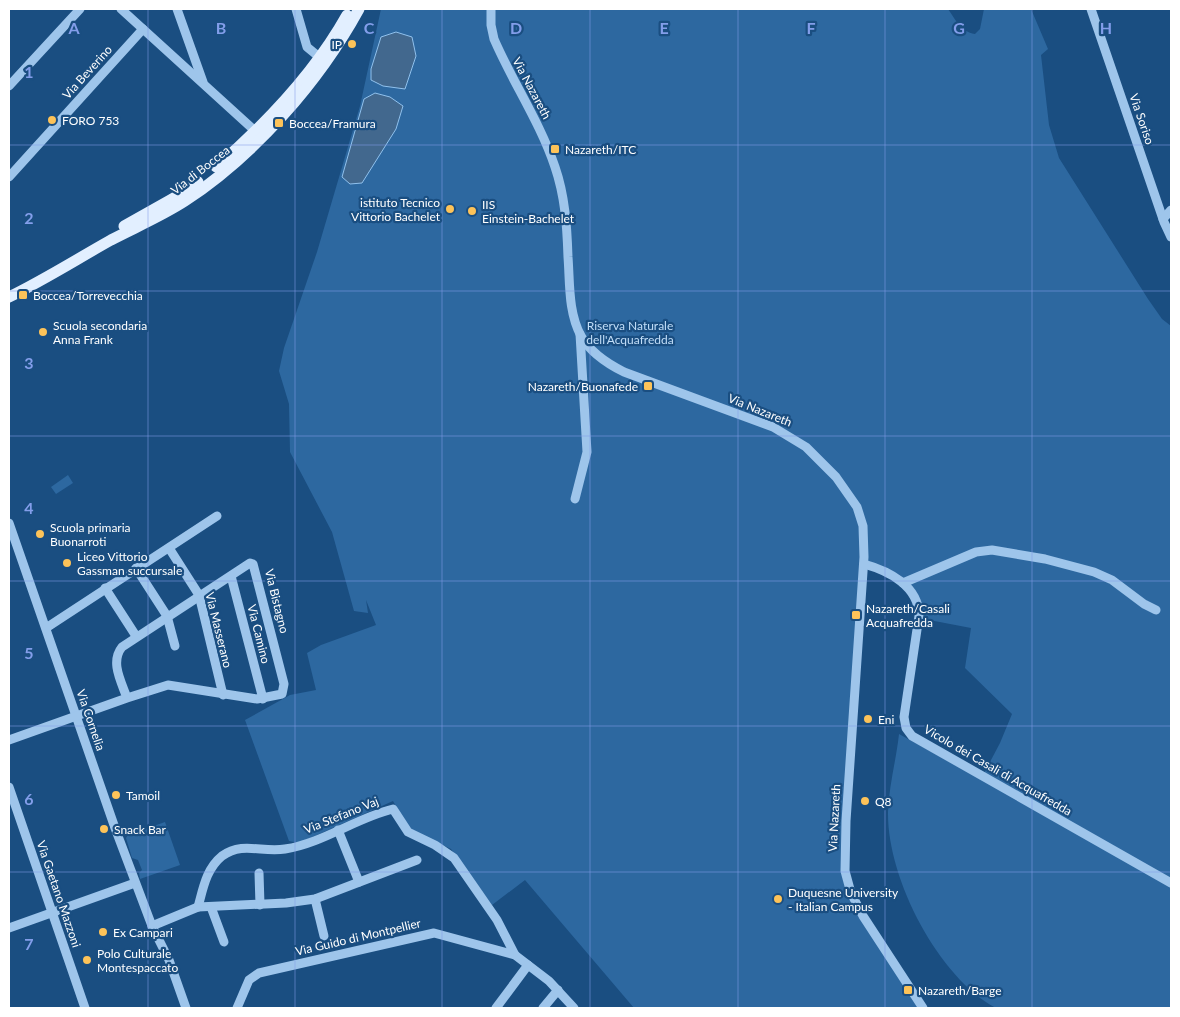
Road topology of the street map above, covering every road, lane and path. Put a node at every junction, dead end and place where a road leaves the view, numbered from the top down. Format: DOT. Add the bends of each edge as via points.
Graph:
graph roads {
  1 [pos="80,9"];
  2 [pos="122,9"];
  3 [pos="177,9"];
  4 [pos="296,9"];
  5 [pos="350,9"];
  6 [pos="359,9"];
  7 [pos="491,9"];
  8 [pos="1091,9"];
  9 [pos="143,29"];
  10 [pos="323,61"];
  11 [pos="203,82"];
  12 [pos="9,86"];
  13 [pos="255,131"];
  14 [pos="9,177"];
  15 [pos="1171,210"];
  16 [pos="1163,219"];
  17 [pos="1171,237"];
  18 [pos="9,289"];
  19 [pos="9,297"];
  20 [pos="580,332"];
  21 [pos="575,499"];
  22 [pos="217,516"];
  23 [pos="9,523"];
  24 [pos="169,548"];
  25 [pos="864,564"];
  26 [pos="136,568"];
  27 [pos="231,576"];
  28 [pos="903,583"];
  29 [pos="106,588"];
  30 [pos="200,595"];
  31 [pos="1156,610"];
  32 [pos="167,616"];
  33 [pos="46,628"];
  34 [pos="136,636"];
  35 [pos="174,646"];
  36 [pos="223,695"];
  37 [pos="127,698"];
  38 [pos="263,699"];
  39 [pos="76,715"];
  40 [pos="9,740"];
  41 [pos="9,787"];
  42 [pos="338,830"];
  43 [pos="417,860"];
  44 [pos="259,873"];
  45 [pos="359,882"];
  46 [pos="135,883"];
  47 [pos="1171,883"];
  48 [pos="315,899"];
  49 [pos="260,905"];
  50 [pos="198,907"];
  51 [pos="211,907"];
  52 [pos="52,913"];
  53 [pos="152,926"];
  54 [pos="9,928"];
  55 [pos="324,936"];
  56 [pos="224,942"];
  57 [pos="515,955"];
  58 [pos="528,965"];
  59 [pos="558,990"];
  60 [pos="85,1008"];
  61 [pos="186,1008"];
  62 [pos="237,1008"];
  63 [pos="496,1008"];
  64 [pos="543,1008"];
  65 [pos="574,1008"];
  66 [pos="923,1008"];
  1 -- 12 [label="street"];
  2 -- 9 [label="street"];
  3 -- 11 [label="street"];
  4 -- 10 [label="street" via="307,47"];
  5 -- 10 [label="main road, Via di Boccea"];
  6 -- 10 [label="main road, Via di Boccea"];
  7 -- 20 [label="street, Via Nazareth" via="490,25 494,40 541,132 560,182 572,304"];
  8 -- 16 [label="street, Via Soriso"];
  9 -- 11 [label="street"];
  9 -- 14 [label="street, Via Beverino"];
  10 -- 13 [label="main road, Via di Boccea"];
  10 -- 19 [label="main road, Via di Boccea" via="277,121 193,195"];
  11 -- 13 [label="street"];
  13 -- 18 [label="main road, Via di Boccea" via="181,194"];
  15 -- 16 [label="street"];
  16 -- 17 [label="street, Via Soriso"];
  20 -- 21 [label="street" via="587,452"];
  20 -- 25 [label="street, Via Nazareth" via="590,348 618,369 773,427 806,446 836,477 857,507 864,532"];
  22 -- 24 [label="street"];
  23 -- 33 [label="street, Via Cornelia"];
  24 -- 26 [label="street"];
  24 -- 30 [label="street, Via Masserano"];
  25 -- 28 [label="street, Vicolo dei Casali di Acquafredda"];
  25 -- 66 [label="street, Via Nazareth" via="845,871 863,916"];
  26 -- 29 [label="street"];
  26 -- 32 [label="street"];
  27 -- 30 [label="street, Via Bistagno"];
  27 -- 38 [label="street, Via Camino"];
  27 -- 38 [label="street, Via Bistagno" via="250,563 254,565 285,689 281,695"];
  28 -- 31 [label="street" via="976,552 989,550 1094,572 1112,580"];
  28 -- 47 [label="street, Vicolo dei Casali di Acquafredda" via="915,596 919,610 904,715 909,733"];
  29 -- 33 [label="street"];
  29 -- 34 [label="street"];
  30 -- 32 [label="street, Via Bistagno"];
  30 -- 36 [label="street, Via Masserano"];
  32 -- 34 [label="street, Via Bistagno"];
  32 -- 35 [label="street"];
  33 -- 39 [label="street, Via Cornelia"];
  34 -- 37 [label="street, Via Bistagno" via="122,647 116,658"];
  36 -- 37 [label="street, Via Bistagno" via="168,685"];
  36 -- 38 [label="street, Via Bistagno"];
  37 -- 39 [label="street, Via Bistagno"];
  39 -- 40 [label="street, Via Bistagno"];
  39 -- 46 [label="street, Via Cornelia"];
  41 -- 52 [label="street, Via Gaetano Mazzoni"];
  42 -- 45 [label="street"];
  42 -- 50 [label="street, Via Stefano Vaj" via="286,849 243,847 229,852 209,873"];
  42 -- 57 [label="street, Via Stefano Vaj" via="394,809 408,832 442,849 458,863 497,920"];
  43 -- 45 [label="street"];
  44 -- 49 [label="street"];
  45 -- 48 [label="street"];
  46 -- 52 [label="street"];
  46 -- 53 [label="street, Via Cornelia"];
  48 -- 49 [label="street"];
  48 -- 55 [label="street"];
  49 -- 51 [label="street"];
  50 -- 51 [label="street"];
  50 -- 53 [label="street"];
  51 -- 56 [label="street"];
  52 -- 54 [label="street"];
  52 -- 60 [label="street, Via Gaetano Mazzoni"];
  53 -- 61 [label="street, Via Cornelia" via="169,960"];
  57 -- 58 [label="street, Via Guido di Montpellier"];
  57 -- 62 [label="street, Via Guido di Montpellier" via="431,933 259,973 249,980"];
  58 -- 59 [label="street, Via Guido di Montpellier"];
  58 -- 63 [label="street"];
  59 -- 64 [label="street"];
  59 -- 65 [label="street, Via Guido di Montpellier"];
}
